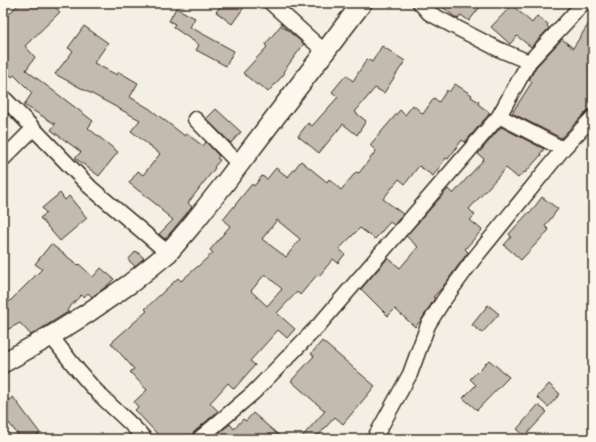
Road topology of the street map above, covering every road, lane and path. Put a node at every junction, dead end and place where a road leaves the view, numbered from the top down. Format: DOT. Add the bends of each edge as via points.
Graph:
graph roads {
  1 [pos="271,3"];
  2 [pos="362,3"];
  3 [pos="420,3"];
  4 [pos="583,3"];
  5 [pos="325,52"];
  6 [pos="529,62"];
  7 [pos="3,97"];
  8 [pos="499,116"];
  9 [pos="593,117"];
  10 [pos="194,119"];
  11 [pos="33,129"];
  12 [pos="563,149"];
  13 [pos="3,159"];
  14 [pos="239,164"];
  15 [pos="168,253"];
  16 [pos="51,336"];
  17 [pos="3,363"];
  18 [pos="145,439"];
  19 [pos="199,439"];
  20 [pos="374,439"];
  1 -- 5 [label="street"];
  2 -- 5 [label="main road"];
  3 -- 6 [label="street" via="429,13 456,28"];
  4 -- 6 [label="street"];
  5 -- 14 [label="main road"];
  6 -- 8 [label="street"];
  7 -- 11 [label="street"];
  8 -- 12 [label="street"];
  8 -- 19 [label="street" via="319,325 253,393"];
  9 -- 12 [label="street"];
  10 -- 14 [label="street"];
  11 -- 13 [label="street"];
  11 -- 15 [label="street" via="91,188"];
  12 -- 20 [label="street" via="443,301 428,325 410,374"];
  14 -- 15 [label="main road"];
  15 -- 16 [label="main road" via="131,283"];
  16 -- 17 [label="main road"];
  16 -- 18 [label="street" via="81,375"];
}
